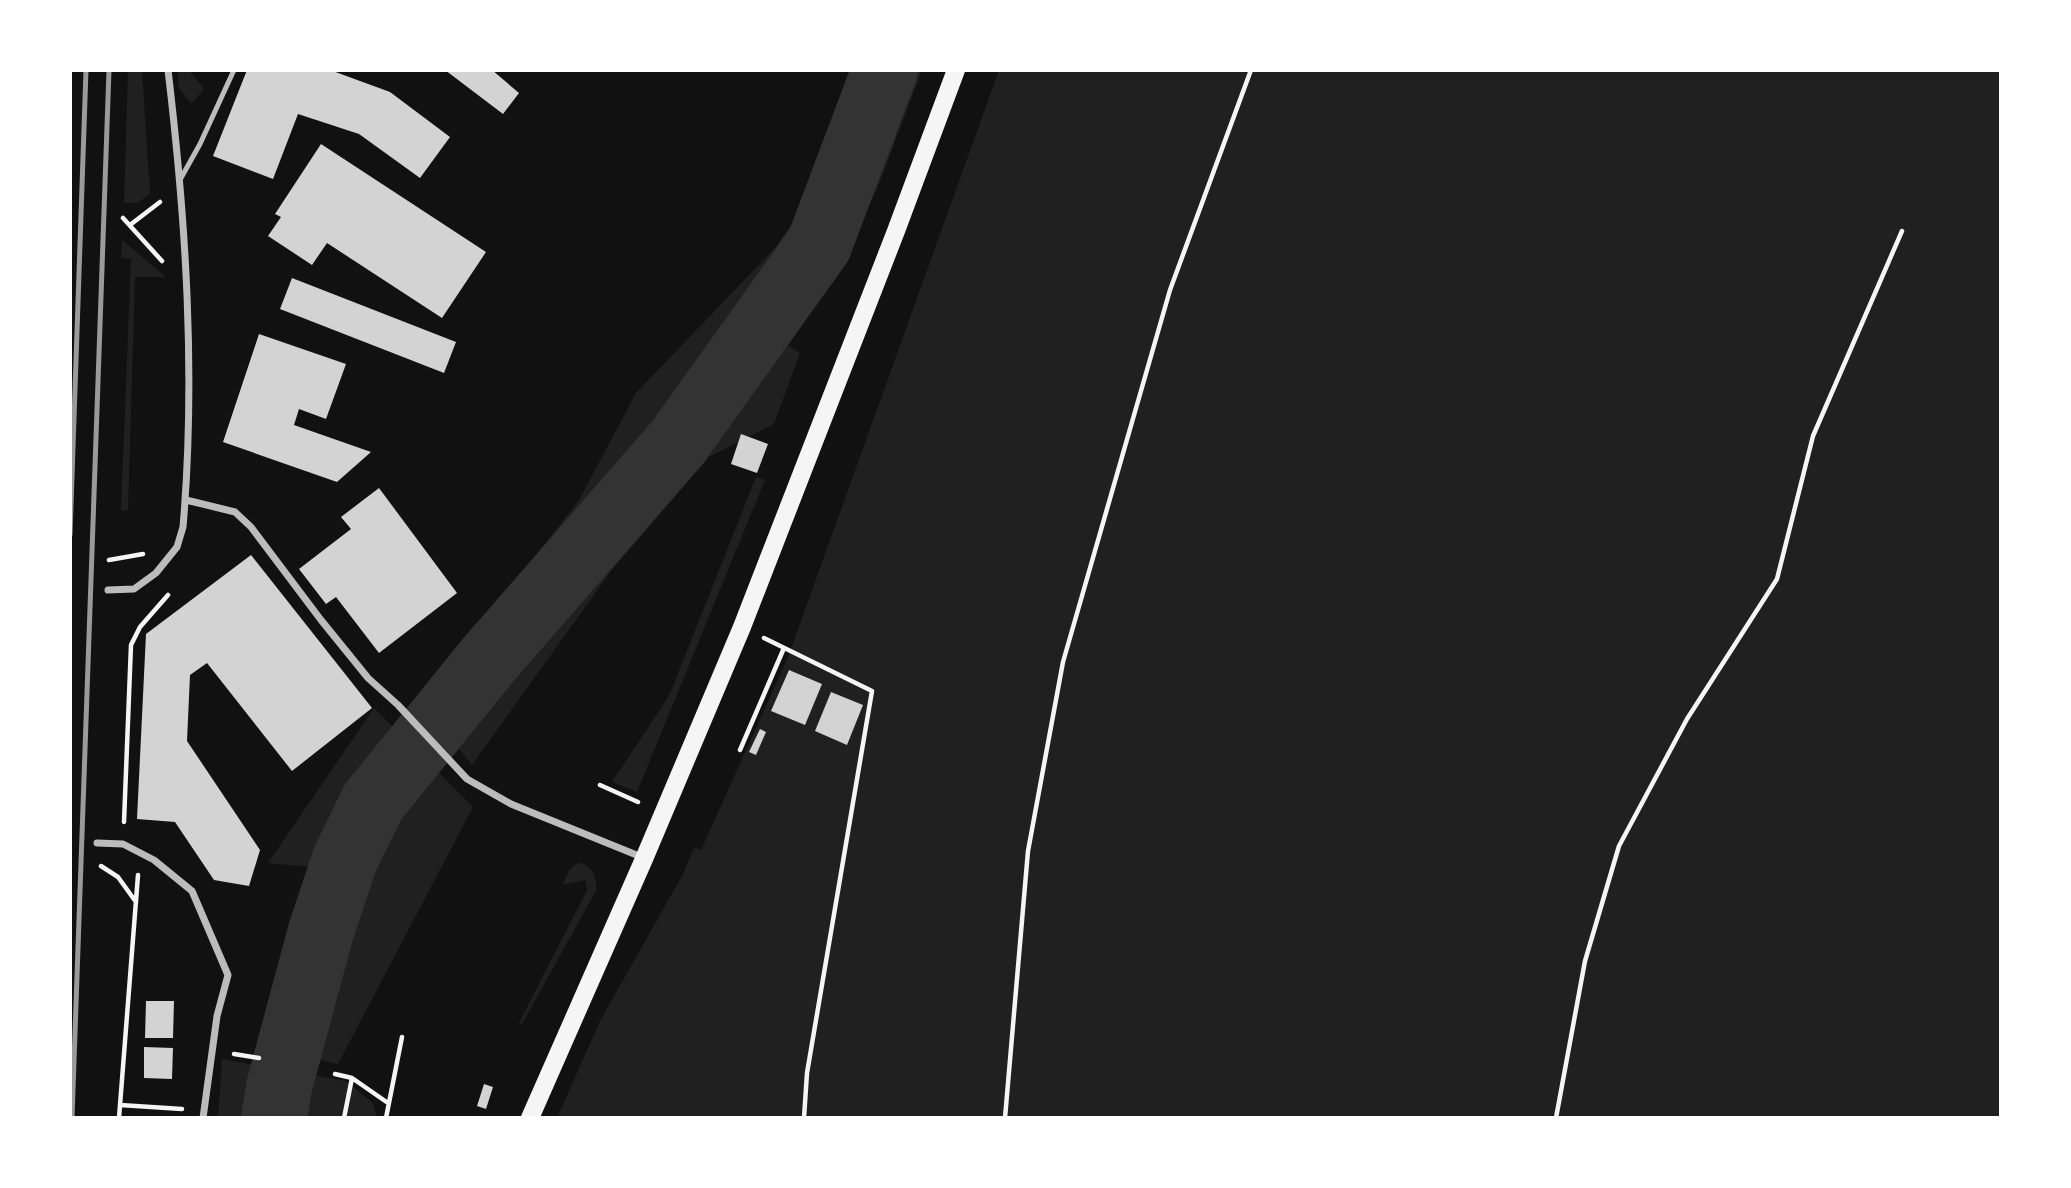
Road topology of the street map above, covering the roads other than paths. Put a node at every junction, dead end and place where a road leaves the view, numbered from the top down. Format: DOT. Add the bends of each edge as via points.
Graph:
graph roads {
  1 [pos="168,70"];
  2 [pos="234,70"];
  3 [pos="956,70"];
  4 [pos="181,178"];
  5 [pos="186,500"];
  6 [pos="108,590"];
  7 [pos="97,843"];
  8 [pos="644,859"];
  9 [pos="203,1114"];
  10 [pos="530,1118"];
  1 -- 4 [label="street"];
  2 -- 4 [label="lane"];
  3 -- 8 [label="main road" via="742,627"];
  4 -- 5 [label="street" via="189,341"];
  5 -- 6 [label="street" via="177,547 156,573 134,589"];
  5 -- 8 [label="street" via="235,512 251,527 368,678 467,779 511,804"];
  7 -- 9 [label="street" via="123,844 139,852 192,891 228,975 217,1016"];
  8 -- 10 [label="main road"];
}
